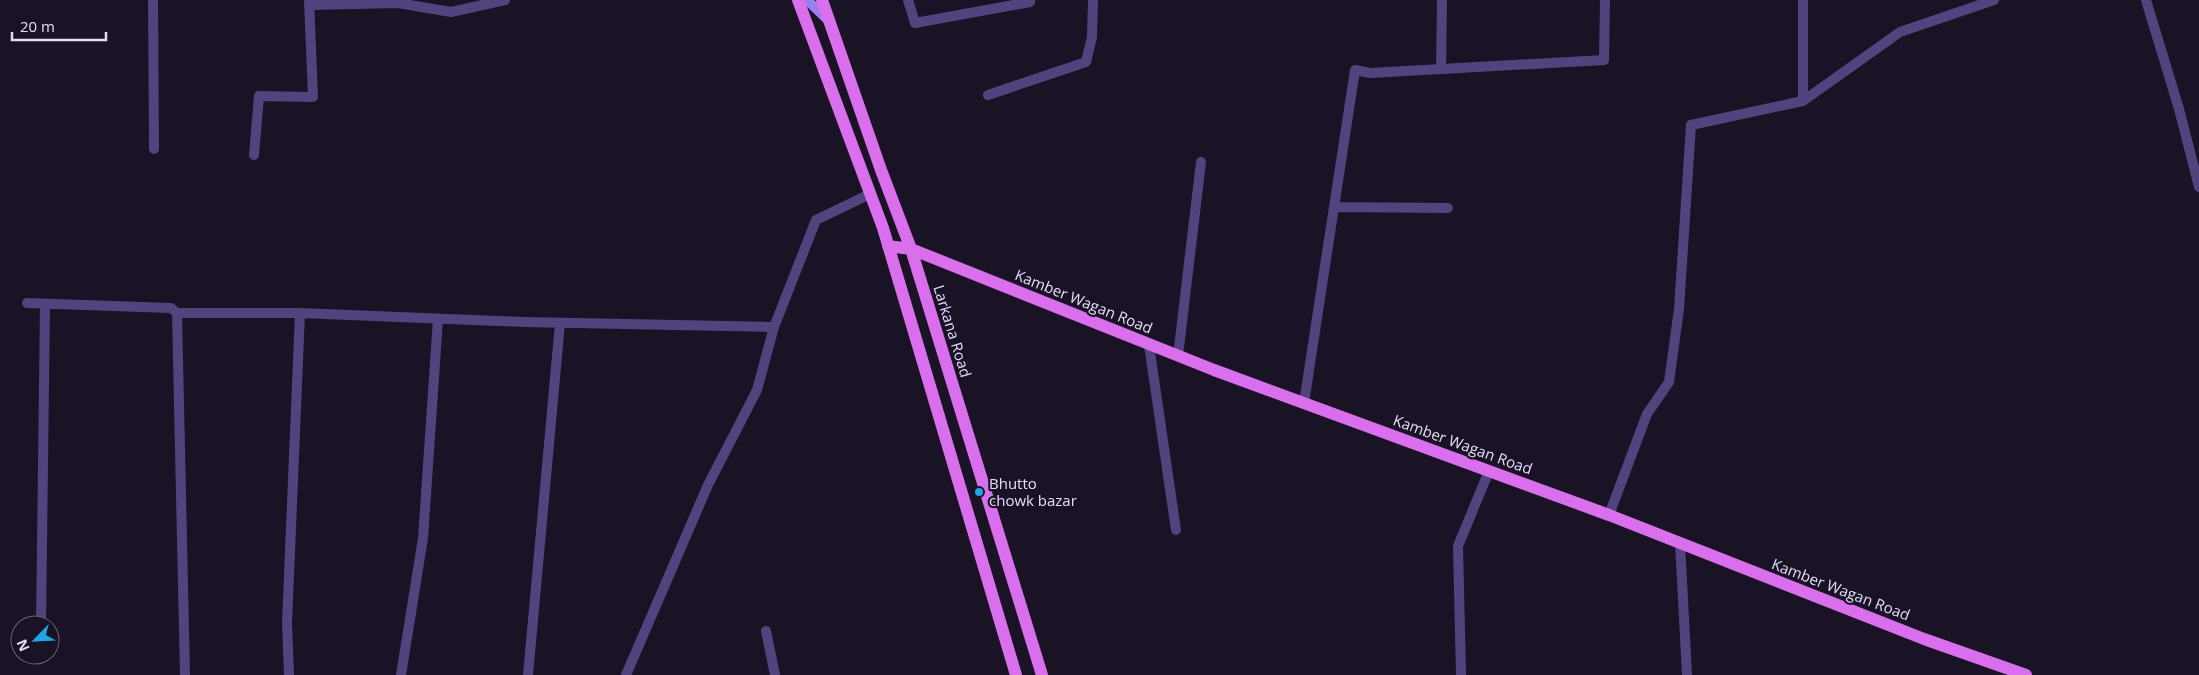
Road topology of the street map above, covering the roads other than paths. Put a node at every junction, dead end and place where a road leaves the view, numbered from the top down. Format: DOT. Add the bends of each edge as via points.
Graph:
graph roads {
  1 [pos="153,0"];
  2 [pos="505,0"];
  3 [pos="798,0"];
  4 [pos="807,0"];
  5 [pos="822,0"];
  6 [pos="908,0"];
  7 [pos="1093,0"];
  8 [pos="1442,0"];
  9 [pos="1605,0"];
  10 [pos="1802,0"];
  11 [pos="1994,0"];
  12 [pos="2146,0"];
  13 [pos="310,2"];
  14 [pos="1030,2"];
  15 [pos="829,21"];
  16 [pos="1440,69"];
  17 [pos="988,95"];
  18 [pos="1803,101"];
  19 [pos="154,149"];
  20 [pos="254,155"];
  21 [pos="1201,162"];
  22 [pos="2199,187"];
  23 [pos="870,194"];
  24 [pos="1334,207"];
  25 [pos="1448,208"];
  26 [pos="888,246"];
  27 [pos="911,249"];
  28 [pos="27,303"];
  29 [pos="45,304"];
  30 [pos="300,313"];
  31 [pos="176,314"];
  32 [pos="438,319"];
  33 [pos="560,323"];
  34 [pos="774,326"];
  35 [pos="1149,345"];
  36 [pos="1178,356"];
  37 [pos="1304,403"];
  38 [pos="1489,472"];
  39 [pos="1609,515"];
  40 [pos="1176,530"];
  41 [pos="1680,543"];
  42 [pos="41,615"];
  43 [pos="766,631"];
  44 [pos="185,675"];
  45 [pos="289,675"];
  46 [pos="402,675"];
  47 [pos="528,675"];
  48 [pos="626,675"];
  49 [pos="775,675"];
  50 [pos="1016,675"];
  51 [pos="1042,675"];
  52 [pos="1461,675"];
  53 [pos="1687,675"];
  54 [pos="2026,675"];
  1 -- 19 [label="street"];
  2 -- 13 [label="street" via="451,12 398,3"];
  3 -- 23 [label="main road"];
  4 -- 15 [label="main road"];
  5 -- 15 [label="main road, Larkana Road"];
  6 -- 14 [label="street" via="915,23"];
  7 -- 17 [label="street" via="1092,37 1086,62"];
  8 -- 16 [label="street"];
  9 -- 16 [label="street" via="1604,60"];
  10 -- 18 [label="street"];
  11 -- 18 [label="street" via="1900,32"];
  12 -- 22 [label="street"];
  13 -- 20 [label="street" via="313,97 259,96"];
  15 -- 27 [label="main road, Larkana Road"];
  16 -- 24 [label="street" via="1370,73 1355,70"];
  18 -- 39 [label="street" via="1691,125 1679,309 1669,382 1647,414"];
  21 -- 36 [label="street"];
  23 -- 26 [label="main road"];
  23 -- 34 [label="street" via="816,220"];
  24 -- 25 [label="street"];
  24 -- 37 [label="street"];
  26 -- 27 [label="main road, Kamber Wagan Road"];
  26 -- 50 [label="main road"];
  27 -- 35 [label="main road, Kamber Wagan Road"];
  27 -- 51 [label="main road, Larkana Road"];
  28 -- 29 [label="street"];
  29 -- 31 [label="street" via="170,308"];
  29 -- 42 [label="street"];
  30 -- 31 [label="street"];
  30 -- 32 [label="street"];
  30 -- 45 [label="street" via="287,623"];
  31 -- 44 [label="street"];
  32 -- 33 [label="street"];
  32 -- 46 [label="street" via="423,538"];
  33 -- 34 [label="street"];
  33 -- 47 [label="street"];
  34 -- 48 [label="street" via="756,390 708,485"];
  35 -- 36 [label="main road, Kamber Wagan Road"];
  35 -- 40 [label="street"];
  36 -- 37 [label="main road, Kamber Wagan Road"];
  37 -- 38 [label="main road, Kamber Wagan Road"];
  38 -- 39 [label="main road, Kamber Wagan Road"];
  38 -- 52 [label="street" via="1458,546"];
  39 -- 41 [label="main road, Kamber Wagan Road"];
  41 -- 53 [label="street"];
  41 -- 54 [label="main road, Kamber Wagan Road" via="1924,640"];
  43 -- 49 [label="street"];
}
